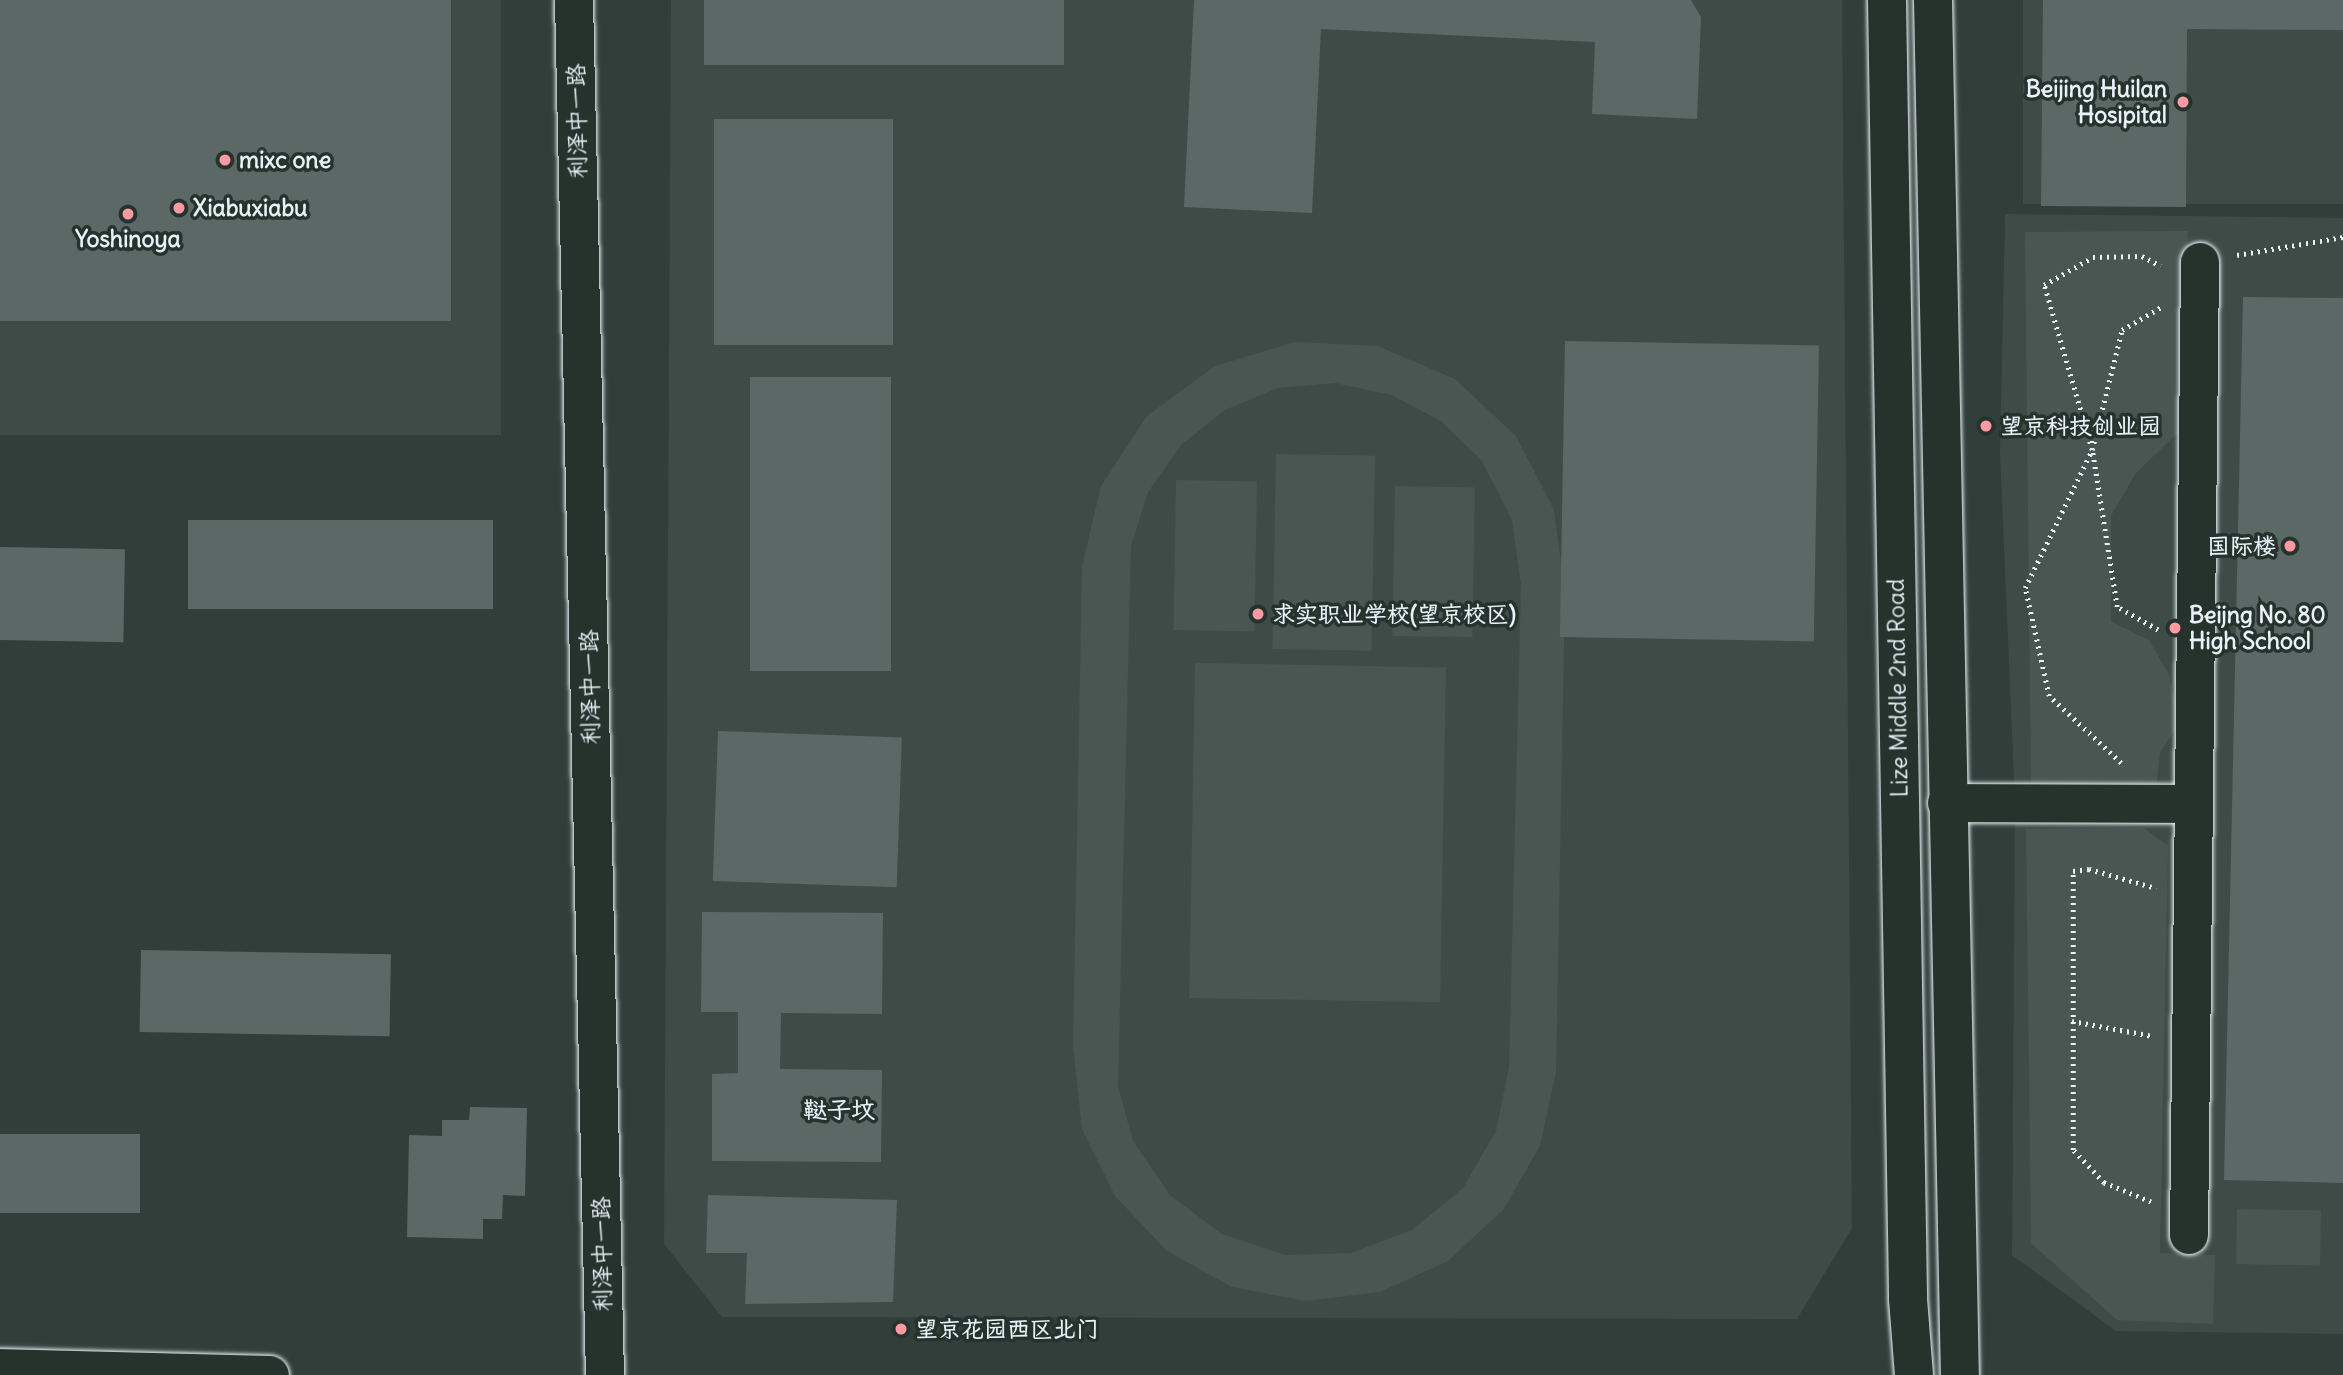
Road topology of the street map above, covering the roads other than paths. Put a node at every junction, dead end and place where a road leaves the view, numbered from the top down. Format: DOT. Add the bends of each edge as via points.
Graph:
graph roads {
  1 [pos="574,0"];
  2 [pos="1887,0"];
  3 [pos="1933,0"];
  4 [pos="2209,268"];
  5 [pos="1947,803"];
  6 [pos="2194,804"];
  7 [pos="2189,1222"];
  8 [pos="0,1368"];
  9 [pos="270,1375"];
  10 [pos="605,1375"];
  11 [pos="1914,1375"];
  12 [pos="1960,1375"];
  1 -- 10 [label="street, 利泽中一路"];
  2 -- 11 [label="street, Lize Middle 2nd Road" via="1908,1299"];
  3 -- 5 [label="street, Lize Middle 2nd Road"];
  4 -- 6 [label="street"];
  5 -- 6 [label="street"];
  5 -- 12 [label="street, Lize Middle 2nd Road"];
  6 -- 7 [label="street"];
  8 -- 9 [label="street"];
}
